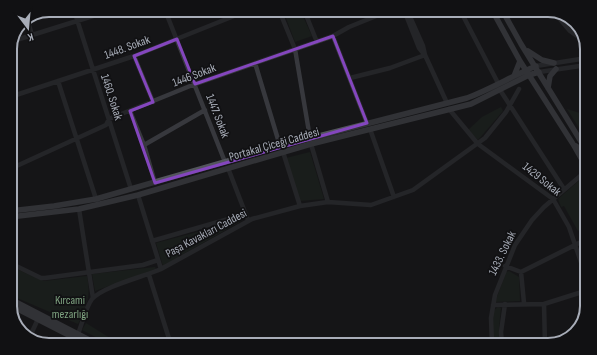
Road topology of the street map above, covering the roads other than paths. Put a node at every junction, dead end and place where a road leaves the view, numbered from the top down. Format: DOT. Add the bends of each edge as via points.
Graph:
graph roads {
  1 [pos="76,17"];
  2 [pos="90,17"];
  3 [pos="168,17"];
  4 [pos="232,17"];
  5 [pos="282,17"];
  6 [pos="307,17"];
  7 [pos="374,17"];
  8 [pos="408,17"];
  9 [pos="464,17"];
  10 [pos="496,17"];
  11 [pos="506,17"];
  12 [pos="560,20"];
  13 [pos="77,21"];
  14 [pos="29,24"];
  15 [pos="32,35"];
  16 [pos="333,36"];
  17 [pos="577,36"];
  18 [pos="19,39"];
  19 [pos="177,39"];
  20 [pos="318,42"];
  21 [pos="521,44"];
  22 [pos="295,49"];
  23 [pos="425,55"];
  24 [pos="134,56"];
  25 [pos="580,60"];
  26 [pos="520,61"];
  27 [pos="255,62"];
  28 [pos="536,66"];
  29 [pos="555,66"];
  30 [pos="580,66"];
  31 [pos="93,70"];
  32 [pos="539,72"];
  33 [pos="528,74"];
  34 [pos="514,76"];
  35 [pos="350,78"];
  36 [pos="58,81"];
  37 [pos="518,81"];
  38 [pos="498,83"];
  39 [pos="195,84"];
  40 [pos="535,85"];
  41 [pos="548,88"];
  42 [pos="519,89"];
  43 [pos="500,90"];
  44 [pos="17,95"];
  45 [pos="153,102"];
  46 [pos="447,103"];
  47 [pos="510,105"];
  48 [pos="449,109"];
  49 [pos="205,110"];
  50 [pos="130,111"];
  51 [pos="109,120"];
  52 [pos="367,123"];
  53 [pos="370,130"];
  54 [pos="578,137"];
  55 [pos="76,138"];
  56 [pos="580,140"];
  57 [pos="311,141"];
  58 [pos="478,144"];
  59 [pos="573,144"];
  60 [pos="144,145"];
  61 [pos="280,146"];
  62 [pos="580,149"];
  63 [pos="283,152"];
  64 [pos="580,156"];
  65 [pos="225,162"];
  66 [pos="17,166"];
  67 [pos="228,168"];
  68 [pos="580,176"];
  69 [pos="155,183"];
  70 [pos="564,189"];
  71 [pos="131,190"];
  72 [pos="138,195"];
  73 [pos="394,197"];
  74 [pos="96,199"];
  75 [pos="553,199"];
  76 [pos="328,202"];
  77 [pos="300,206"];
  78 [pos="17,209"];
  79 [pos="79,209"];
  80 [pos="246,214"];
  81 [pos="17,216"];
  82 [pos="248,220"];
  83 [pos="152,241"];
  84 [pos="580,242"];
  85 [pos="576,244"];
  86 [pos="580,258"];
  87 [pos="158,260"];
  88 [pos="17,266"];
  89 [pos="505,266"];
  90 [pos="161,269"];
  91 [pos="89,272"];
  92 [pos="521,272"];
  93 [pos="149,275"];
  94 [pos="580,293"];
  95 [pos="93,298"];
  96 [pos="17,303"];
  97 [pos="524,303"];
  98 [pos="505,304"];
  99 [pos="544,304"];
  100 [pos="493,305"];
  101 [pos="17,309"];
  102 [pos="38,319"];
  103 [pos="32,332"];
  104 [pos="78,334"];
  105 [pos="75,338"];
  106 [pos="86,338"];
  107 [pos="169,338"];
  108 [pos="492,338"];
  109 [pos="501,338"];
  110 [pos="545,338"];
  1 -- 13 [label="street, 1460. Sokak"];
  2 -- 13 [label="street"];
  3 -- 19 [label="street, 1447. Sokak"];
  4 -- 19 [label="street, 1448. Sokak"];
  5 -- 22 [label="street"];
  6 -- 20 [label="street"];
  7 -- 16 [label="street, 1446 Sokak"];
  8 -- 23 [label="street" via="419,48"];
  9 -- 38 [label="street"];
  10 -- 26 [label="main road"];
  11 -- 21 [label="main road"];
  12 -- 17 [label="street"];
  13 -- 15 [label="street"];
  13 -- 31 [label="street, 1460. Sokak"];
  14 -- 15 [label="street"];
  15 -- 18 [label="street"];
  16 -- 20 [label="street, 1446 Sokak"];
  16 -- 35 [label="street"];
  19 -- 24 [label="street, 1448. Sokak"];
  19 -- 39 [label="street, 1447. Sokak"];
  20 -- 22 [label="street, 1446 Sokak"];
  21 -- 28 [label="main road"];
  21 -- 29 [label="main road" via="536,57"];
  22 -- 27 [label="street, 1446 Sokak"];
  22 -- 57 [label="street"];
  23 -- 35 [label="street" via="390,68"];
  23 -- 46 [label="street"];
  24 -- 31 [label="street, 1448. Sokak"];
  24 -- 45 [label="street"];
  25 -- 29 [label="street"];
  26 -- 33 [label="main road"];
  26 -- 34 [label="main road"];
  27 -- 39 [label="street, 1446 Sokak"];
  27 -- 61 [label="street"];
  28 -- 29 [label="street"];
  28 -- 32 [label="main road"];
  28 -- 33 [label="main road, Portakal Çiceği Caddesi"];
  29 -- 30 [label="street"];
  29 -- 32 [label="street"];
  29 -- 41 [label="main road"];
  31 -- 36 [label="street, 1448. Sokak"];
  31 -- 51 [label="street, 1460. Sokak"];
  32 -- 33 [label="main road, Portakal Çiceği Caddesi"];
  32 -- 41 [label="main road"];
  33 -- 34 [label="main road, Portakal Çiceği Caddesi"];
  33 -- 37 [label="main road, Portakal Çiceği Caddesi"];
  33 -- 40 [label="main road"];
  34 -- 38 [label="main road, Portakal Çiceği Caddesi"];
  35 -- 52 [label="street"];
  36 -- 44 [label="street, 1448. Sokak"];
  36 -- 55 [label="street"];
  37 -- 40 [label="main road" via="525,80"];
  37 -- 43 [label="main road, Portakal Çiceği Caddesi"];
  38 -- 46 [label="main road, Portakal Çiceği Caddesi" via="478,94"];
  39 -- 45 [label="street, 1446 Sokak"];
  39 -- 49 [label="street, 1447. Sokak"];
  40 -- 59 [label="main road"];
  41 -- 54 [label="main road"];
  42 -- 47 [label="street, Paşa Kavakları Caddesi"];
  43 -- 47 [label="street"];
  43 -- 48 [label="main road, Portakal Çiceği Caddesi" via="480,100"];
  45 -- 50 [label="street, 1446 Sokak"];
  46 -- 52 [label="main road, Portakal Çiceği Caddesi"];
  47 -- 58 [label="street, Paşa Kavakları Caddesi"];
  47 -- 70 [label="street"];
  48 -- 53 [label="main road, Portakal Çiceği Caddesi"];
  48 -- 58 [label="street, 1429 Sokak"];
  49 -- 60 [label="street"];
  49 -- 65 [label="street, 1447. Sokak"];
  50 -- 51 [label="street, 1446 Sokak"];
  50 -- 60 [label="street"];
  51 -- 55 [label="street, 1446 Sokak" via="106,125"];
  51 -- 71 [label="street, 1460. Sokak"];
  52 -- 57 [label="main road, Portakal Çiceği Caddesi"];
  53 -- 57 [label="main road, Portakal Çiceği Caddesi"];
  53 -- 73 [label="street"];
  54 -- 56 [label="main road"];
  55 -- 66 [label="street, 1446 Sokak"];
  55 -- 74 [label="street"];
  57 -- 61 [label="main road, Portakal Çiceği Caddesi"];
  57 -- 63 [label="main road, Portakal Çiceği Caddesi"];
  57 -- 76 [label="street"];
  58 -- 73 [label="street, Paşa Kavakları Caddesi" via="418,187"];
  58 -- 75 [label="street, 1429 Sokak"];
  59 -- 62 [label="main road"];
  59 -- 64 [label="main road"];
  60 -- 69 [label="street"];
  61 -- 65 [label="main road, Portakal Çiceği Caddesi"];
  63 -- 67 [label="main road, Portakal Çiceği Caddesi"];
  63 -- 77 [label="street"];
  65 -- 69 [label="main road, Portakal Çiceği Caddesi"];
  67 -- 72 [label="main road, Portakal Çiceği Caddesi"];
  67 -- 80 [label="street"];
  68 -- 70 [label="street, 1433. Sokak"];
  69 -- 71 [label="main road, Portakal Çiceği Caddesi"];
  70 -- 75 [label="street, 1433. Sokak"];
  71 -- 74 [label="main road, Portakal Çiceği Caddesi"];
  72 -- 79 [label="main road, Portakal Çiceği Caddesi"];
  72 -- 83 [label="street"];
  73 -- 76 [label="street, Paşa Kavakları Caddesi" via="367,206"];
  74 -- 78 [label="main road, Portakal Çiceği Caddesi"];
  75 -- 85 [label="street, 1429 Sokak"];
  75 -- 89 [label="street, 1433. Sokak" via="519,236"];
  76 -- 77 [label="street, Paşa Kavakları Caddesi"];
  77 -- 82 [label="street, Paşa Kavakları Caddesi"];
  79 -- 81 [label="main road, Portakal Çiceği Caddesi"];
  79 -- 91 [label="street"];
  80 -- 82 [label="street"];
  80 -- 83 [label="street"];
  82 -- 90 [label="street, Paşa Kavakları Caddesi"];
  83 -- 87 [label="street"];
  84 -- 85 [label="street"];
  85 -- 86 [label="street, 1429 Sokak"];
  85 -- 92 [label="street"];
  87 -- 90 [label="street"];
  87 -- 91 [label="street"];
  88 -- 91 [label="street" via="41,278"];
  89 -- 92 [label="street"];
  89 -- 100 [label="street, 1433. Sokak"];
  90 -- 93 [label="street, Paşa Kavakları Caddesi"];
  91 -- 95 [label="street"];
  92 -- 97 [label="street"];
  93 -- 95 [label="street, Paşa Kavakları Caddesi" via="104,291"];
  93 -- 107 [label="street"];
  94 -- 99 [label="street"];
  95 -- 104 [label="street"];
  96 -- 104 [label="main road"];
  97 -- 98 [label="street"];
  97 -- 99 [label="street"];
  98 -- 100 [label="street"];
  98 -- 109 [label="street"];
  99 -- 110 [label="street"];
  100 -- 108 [label="street, 1433. Sokak"];
  101 -- 102 [label="main road"];
  102 -- 103 [label="street"];
  102 -- 105 [label="main road"];
  104 -- 106 [label="main road"];
}
